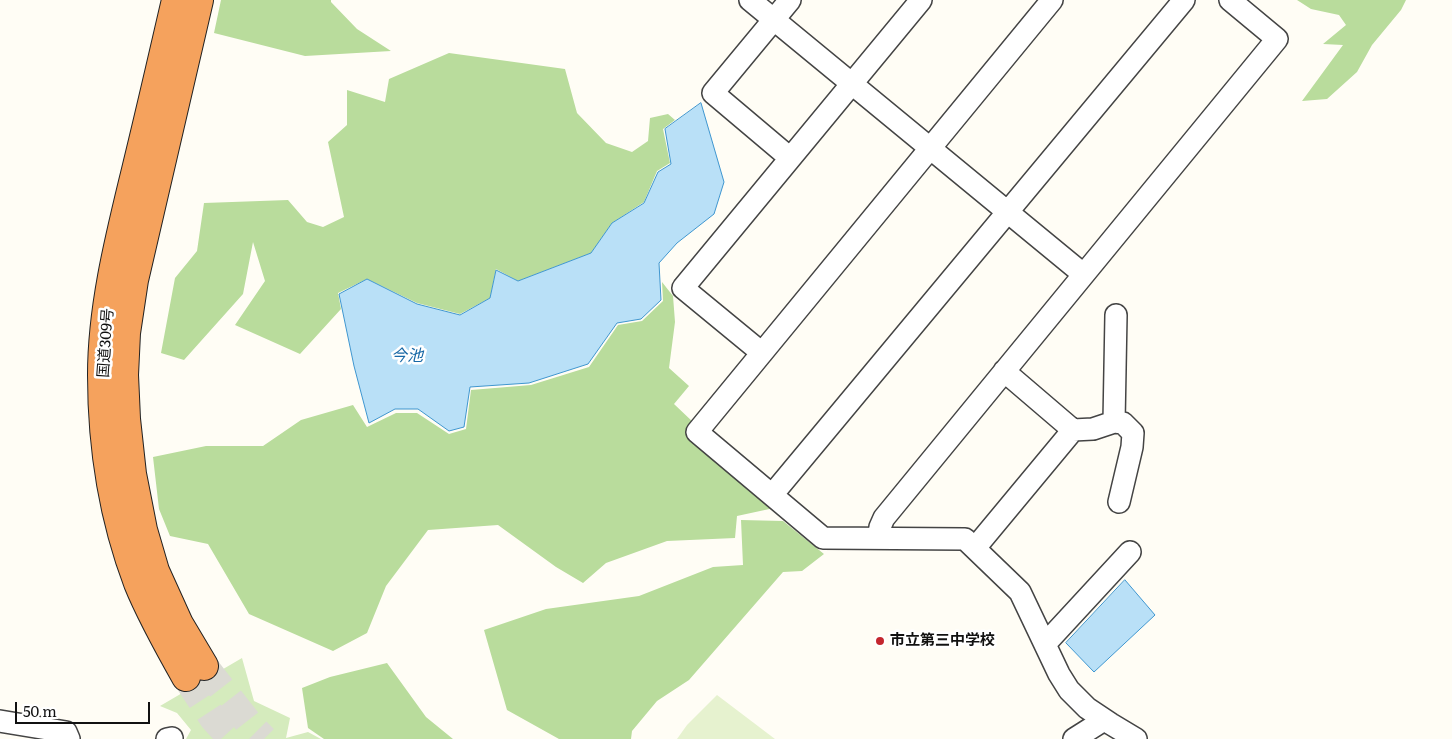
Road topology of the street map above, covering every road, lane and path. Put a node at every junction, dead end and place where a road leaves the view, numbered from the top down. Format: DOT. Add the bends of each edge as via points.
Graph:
graph roads {
  1 [pos="176,0"];
  2 [pos="200,0"];
  3 [pos="750,0"];
  4 [pos="790,0"];
  5 [pos="921,0"];
  6 [pos="1052,0"];
  7 [pos="1184,0"];
  8 [pos="1230,0"];
  9 [pos="774,20"];
  10 [pos="852,84"];
  11 [pos="930,148"];
  12 [pos="790,158"];
  13 [pos="1007,212"];
  14 [pos="1084,274"];
  15 [pos="1116,315"];
  16 [pos="762,353"];
  17 [pos="1004,371"];
  18 [pos="1114,422"];
  19 [pos="1073,430"];
  20 [pos="772,495"];
  21 [pos="1119,502"];
  22 [pos="879,538"];
  23 [pos="975,548"];
  24 [pos="1130,552"];
  25 [pos="1045,644"];
  26 [pos="1104,720"];
  27 [pos="0,721"];
  28 [pos="172,738"];
  29 [pos="69,739"];
  30 [pos="167,739"];
  31 [pos="1074,739"];
  32 [pos="1136,739"];
  1 -- 2 [label="highway, 国道309号" via="116,263 106,320 102,374 105,433 113,491 138,583 157,623 195,672 179,624 155,571 143,530 132,474 124,375 134,280"];
  3 -- 9 [label="street"];
  4 -- 9 [label="street"];
  5 -- 10 [label="street"];
  6 -- 11 [label="street"];
  7 -- 13 [label="street"];
  8 -- 14 [label="street" via="1277,39"];
  9 -- 10 [label="street"];
  9 -- 12 [label="street" via="713,94"];
  10 -- 11 [label="street"];
  10 -- 12 [label="street"];
  11 -- 13 [label="street"];
  11 -- 16 [label="street"];
  12 -- 16 [label="street" via="683,288"];
  13 -- 14 [label="street"];
  13 -- 20 [label="street"];
  14 -- 17 [label="street"];
  15 -- 18 [label="street"];
  16 -- 20 [label="street" via="697,432"];
  17 -- 19 [label="street"];
  17 -- 22 [label="street" via="884,518"];
  18 -- 19 [label="street" via="1093,429"];
  18 -- 21 [label="street" via="1123,423 1133,433"];
  19 -- 23 [label="street"];
  20 -- 22 [label="street" via="824,538"];
  22 -- 23 [label="street" via="965,539"];
  23 -- 25 [label="street" via="1020,592"];
  24 -- 25 [label="street"];
  25 -- 26 [label="street" via="1069,690"];
  26 -- 31 [label="street"];
  26 -- 32 [label="street"];
  27 -- 29 [label="street" via="66,732"];
  28 -- 30 [label="street"];
}
